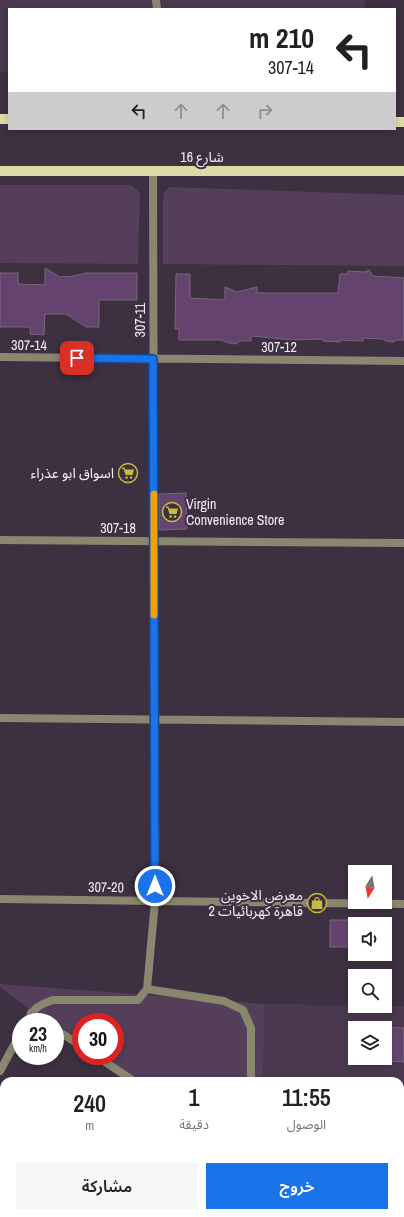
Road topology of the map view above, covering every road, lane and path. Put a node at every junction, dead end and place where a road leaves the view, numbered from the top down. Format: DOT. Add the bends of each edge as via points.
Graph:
graph roads {
  1 [pos="0,171"];
  2 [pos="404,171"];
  3 [pos="153,172"];
  4 [pos="0,357"];
  5 [pos="153,359"];
  6 [pos="404,361"];
  7 [pos="0,540"];
  8 [pos="154,541"];
  9 [pos="404,543"];
  10 [pos="0,718"];
  11 [pos="154,719"];
  12 [pos="404,722"];
  13 [pos="0,899"];
  14 [pos="155,901"];
  15 [pos="404,904"];
  16 [pos="147,989"];
  17 [pos="32,1013"];
  18 [pos="12,1049"];
  19 [pos="110,1065"];
  20 [pos="0,1071"];
  21 [pos="128,1077"];
  22 [pos="251,1077"];
  1 -- 3 [label="main road, شارع 16"];
  2 -- 3 [label="main road, شارع 16"];
  3 -- 5 [label="street, 307-11"];
  4 -- 5 [label="street, 307-14"];
  5 -- 6 [label="street, 307-12"];
  5 -- 8 [label="street, 307-11"];
  7 -- 8 [label="street, 307-18"];
  8 -- 9 [label="street, 307-18"];
  8 -- 11 [label="street, 307-11"];
  10 -- 11 [label="street"];
  11 -- 12 [label="street"];
  11 -- 14 [label="street, 307-11"];
  13 -- 14 [label="street, 307-20"];
  14 -- 15 [label="street, 307-20"];
  14 -- 16 [label="street, 307-11"];
  16 -- 17 [label="street" via="138,1000 53,1000 41,1004"];
  16 -- 22 [label="street" via="224,1001 243,1010 251,1028"];
  18 -- 20 [label="street"];
  19 -- 21 [label="street"];
}
